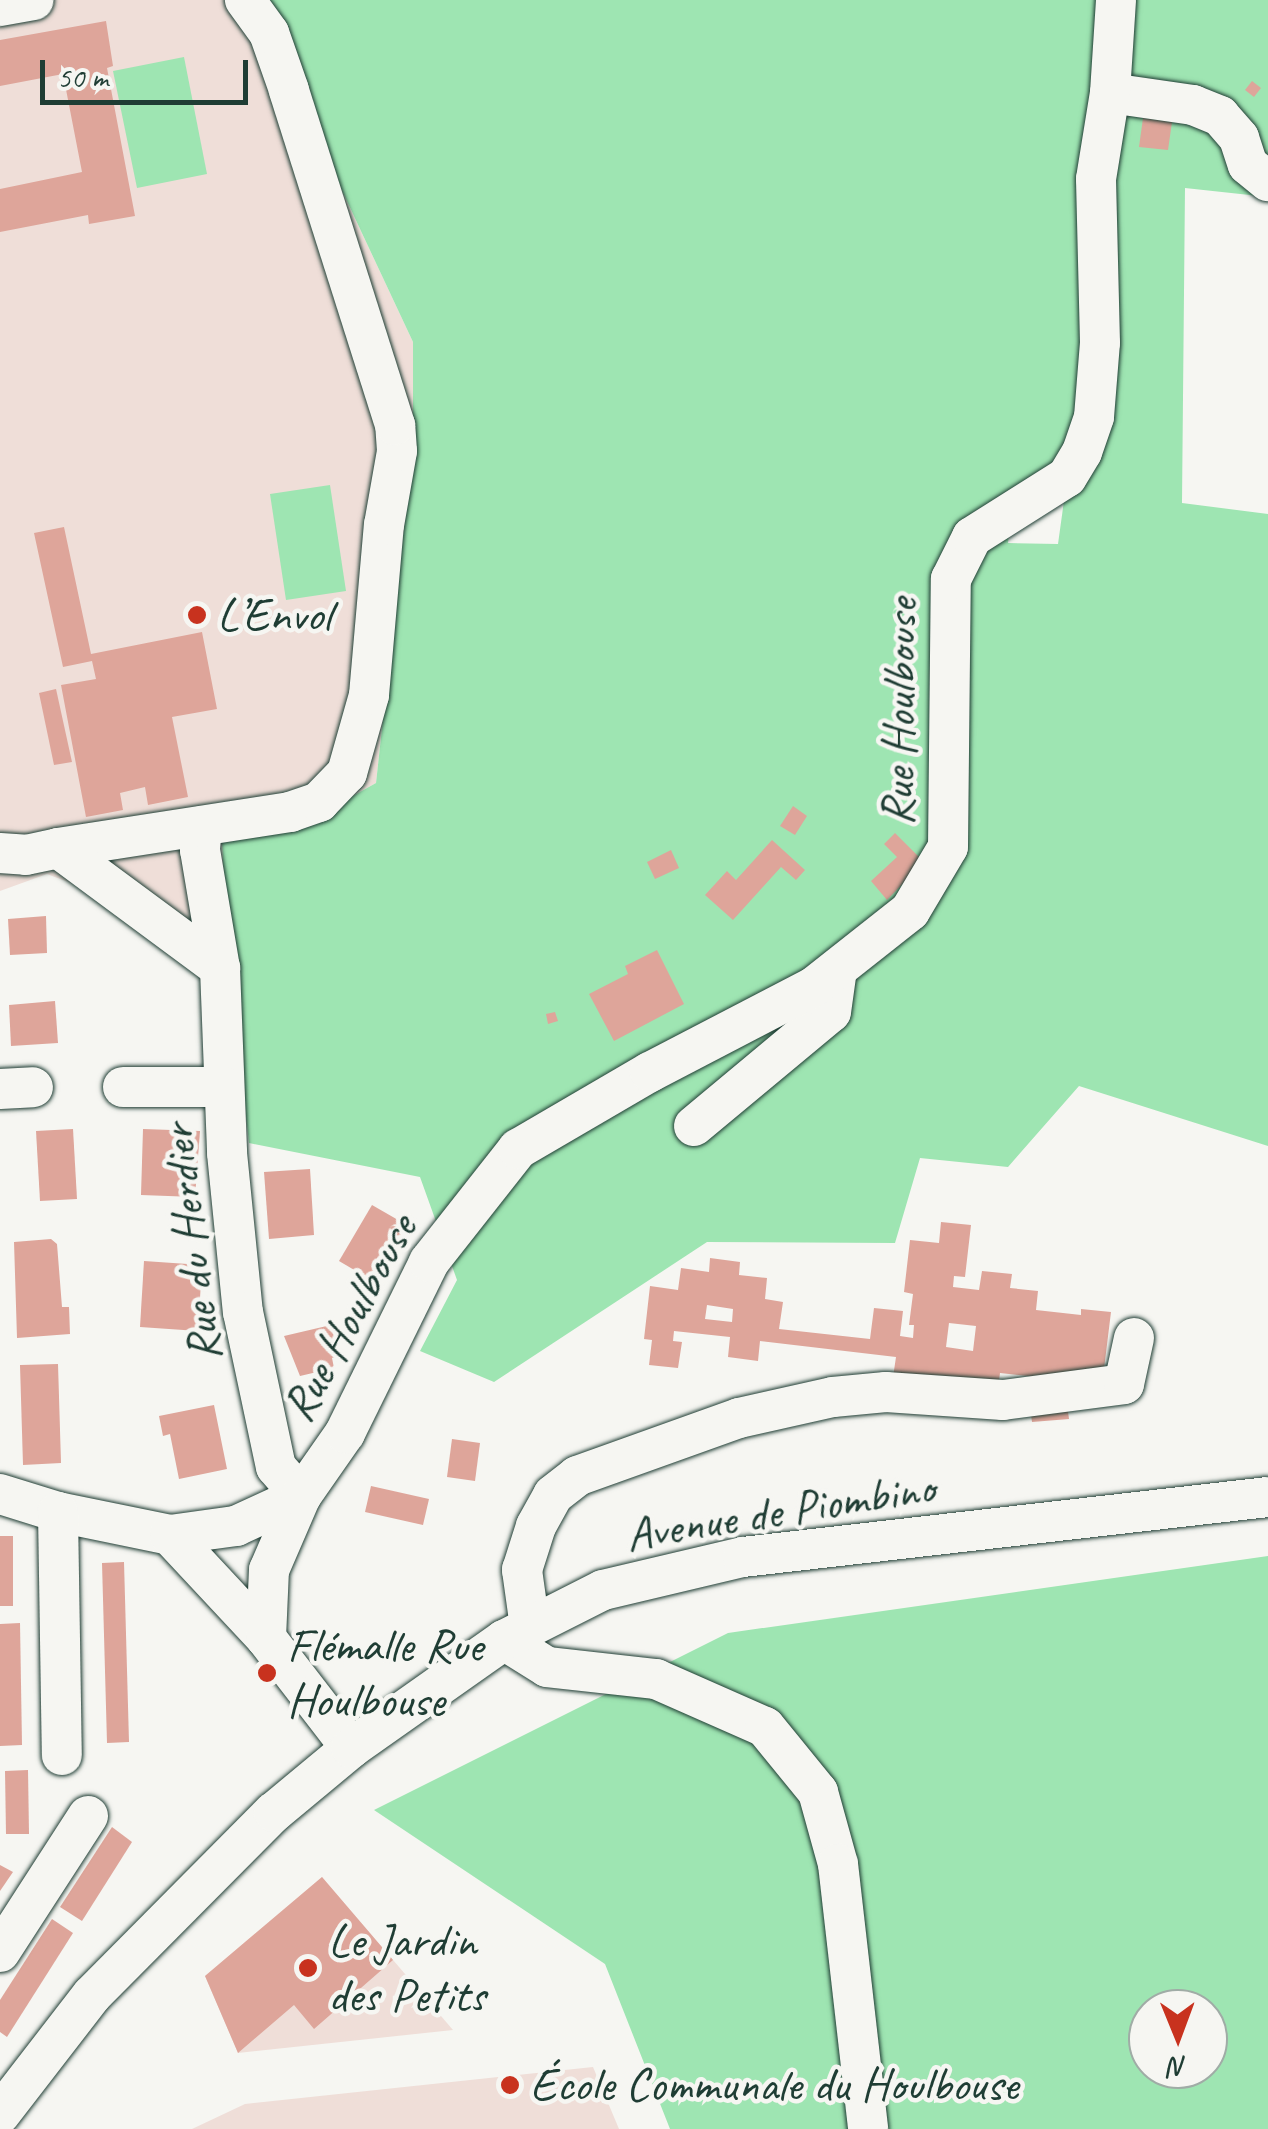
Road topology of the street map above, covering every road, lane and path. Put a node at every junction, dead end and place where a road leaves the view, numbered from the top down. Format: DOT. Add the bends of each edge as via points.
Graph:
graph roads {
  1 [pos="33,0"];
  2 [pos="246,0"];
  3 [pos="1116,0"];
  4 [pos="0,6"];
  5 [pos="1110,93"];
  6 [pos="1268,181"];
  7 [pos="202,826"];
  8 [pos="58,848"];
  9 [pos="0,853"];
  10 [pos="220,968"];
  11 [pos="837,969"];
  12 [pos="124,1087"];
  13 [pos="223,1087"];
  14 [pos="694,1126"];
  15 [pos="1134,1338"];
  16 [pos="0,1494"];
  17 [pos="301,1496"];
  18 [pos="1268,1497"];
  19 [pos="58,1512"];
  20 [pos="170,1535"];
  21 [pos="517,1634"];
  22 [pos="266,1638"];
  23 [pos="351,1748"];
  24 [pos="62,1755"];
  25 [pos="88,1816"];
  26 [pos="0,1952"];
  27 [pos="0,2114"];
  28 [pos="868,2129"];
  1 -- 4 [label="street"];
  2 -- 7 [label="street" via="269,33 290,90 383,376 397,452 368,695 347,773 319,802"];
  3 -- 5 [label="street, Rue Houlbouse"];
  5 -- 6 [label="street" via="1193,105 1220,116 1239,138 1248,165"];
  5 -- 11 [label="street, Rue Houlbouse" via="1096,179 1100,343 1094,418 1067,477 972,537 951,579 948,846 910,911"];
  7 -- 8 [label="street"];
  7 -- 10 [label="street, Rue du Herdier" via="200,850"];
  8 -- 9 [label="street"];
  8 -- 10 [label="street"];
  10 -- 13 [label="street, Rue du Herdier"];
  11 -- 14 [label="street" via="831,1012"];
  11 -- 17 [label="street, Rue Houlbouse" via="518,1149 428,1262 345,1434"];
  12 -- 13 [label="street, Rue du Herdier"];
  13 -- 17 [label="street, Rue du Herdier" via="243,1312 276,1467"];
  15 -- 21 [label="street" via="1124,1384 1002,1400 886,1392 833,1397 739,1418 577,1476 553,1495 531,1541"];
  16 -- 19 [label="street, Rue Houlbouse"];
  17 -- 20 [label="street, Rue Houlbouse" via="236,1526"];
  17 -- 22 [label="street, Rue Houlbouse" via="269,1570"];
  18 -- 21 [label="street, Avenue de Piombino" via="744,1557 603,1590"];
  19 -- 20 [label="street, Rue Houlbouse"];
  19 -- 24 [label="street"];
  20 -- 22 [label="street"];
  21 -- 23 [label="street, Avenue de Piombino"];
  21 -- 28 [label="street" via="547,1667 656,1679 765,1727 818,1792 838,1864"];
  22 -- 23 [label="street"];
  23 -- 27 [label="street" via="274,1812 101,1985"];
  25 -- 26 [label="street"];
}
